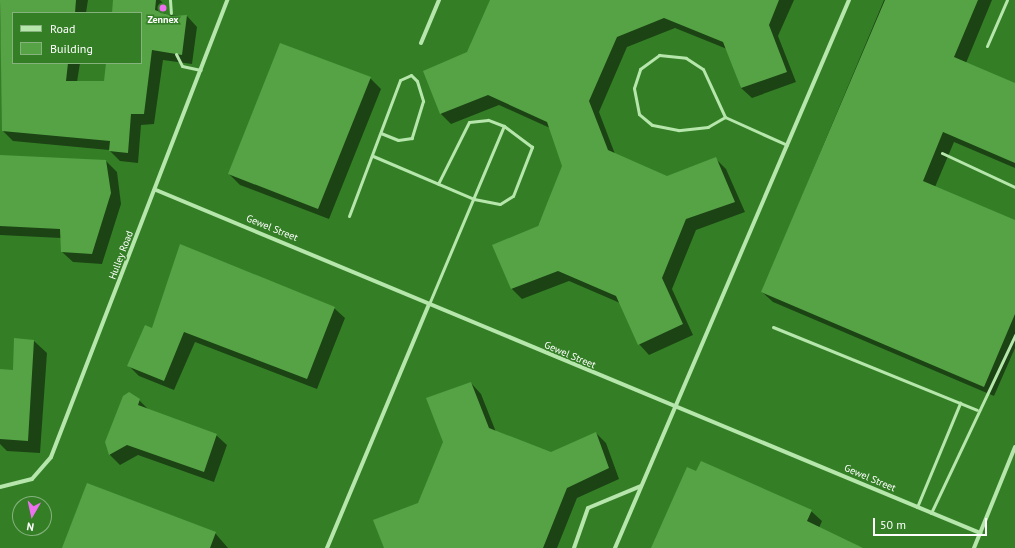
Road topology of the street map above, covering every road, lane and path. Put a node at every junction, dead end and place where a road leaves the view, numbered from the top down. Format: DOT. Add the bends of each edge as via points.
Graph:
graph roads {
  1 [pos="170,0"];
  2 [pos="227,0"];
  3 [pos="439,0"];
  4 [pos="849,0"];
  5 [pos="1007,0"];
  6 [pos="171,13"];
  7 [pos="421,43"];
  8 [pos="987,46"];
  9 [pos="176,54"];
  10 [pos="201,70"];
  11 [pos="725,117"];
  12 [pos="504,126"];
  13 [pos="381,133"];
  14 [pos="787,144"];
  15 [pos="942,153"];
  16 [pos="373,156"];
  17 [pos="438,184"];
  18 [pos="1015,187"];
  19 [pos="156,190"];
  20 [pos="474,199"];
  21 [pos="349,216"];
  22 [pos="429,304"];
  23 [pos="773,327"];
  24 [pos="1015,335"];
  25 [pos="960,403"];
  26 [pos="674,406"];
  27 [pos="977,410"];
  28 [pos="1015,449"];
  29 [pos="641,486"];
  30 [pos="0,487"];
  31 [pos="917,507"];
  32 [pos="932,513"];
  33 [pos="980,533"];
  34 [pos="327,548"];
  35 [pos="574,548"];
  36 [pos="615,548"];
  37 [pos="974,548"];
  1 -- 6 [label="lane"];
  2 -- 10 [label="street, Hulley Road"];
  3 -- 7 [label="street"];
  4 -- 14 [label="street"];
  5 -- 8 [label="lane"];
  9 -- 10 [label="lane" via="182,66"];
  10 -- 19 [label="street, Hulley Road"];
  11 -- 11 [label="lane" via="703,69 686,58 659,56 640,69 634,88 639,114 652,125 678,130 708,127"];
  11 -- 14 [label="lane"];
  12 -- 17 [label="lane" via="488,120 469,122"];
  12 -- 20 [label="lane"];
  12 -- 20 [label="lane" via="527,140 532,147 532,154 513,196 507,202 491,203"];
  13 -- 13 [label="lane" via="400,80 411,75 417,81 423,101 412,138 402,141"];
  13 -- 16 [label="lane"];
  14 -- 26 [label="street"];
  15 -- 18 [label="lane"];
  16 -- 17 [label="lane"];
  16 -- 21 [label="lane"];
  17 -- 20 [label="lane"];
  19 -- 22 [label="street, Gewel Street"];
  19 -- 30 [label="street, Hulley Road" via="50,457 32,479"];
  20 -- 22 [label="lane"];
  22 -- 26 [label="street, Gewel Street"];
  22 -- 34 [label="street"];
  23 -- 25 [label="lane"];
  24 -- 27 [label="lane"];
  25 -- 27 [label="lane"];
  25 -- 31 [label="lane"];
  26 -- 29 [label="street"];
  26 -- 31 [label="street, Gewel Street"];
  27 -- 32 [label="lane"];
  28 -- 33 [label="street"];
  29 -- 35 [label="street" via="588,508"];
  29 -- 36 [label="street"];
  31 -- 32 [label="street, Gewel Street"];
  32 -- 33 [label="street, Gewel Street"];
  33 -- 37 [label="street"];
}
